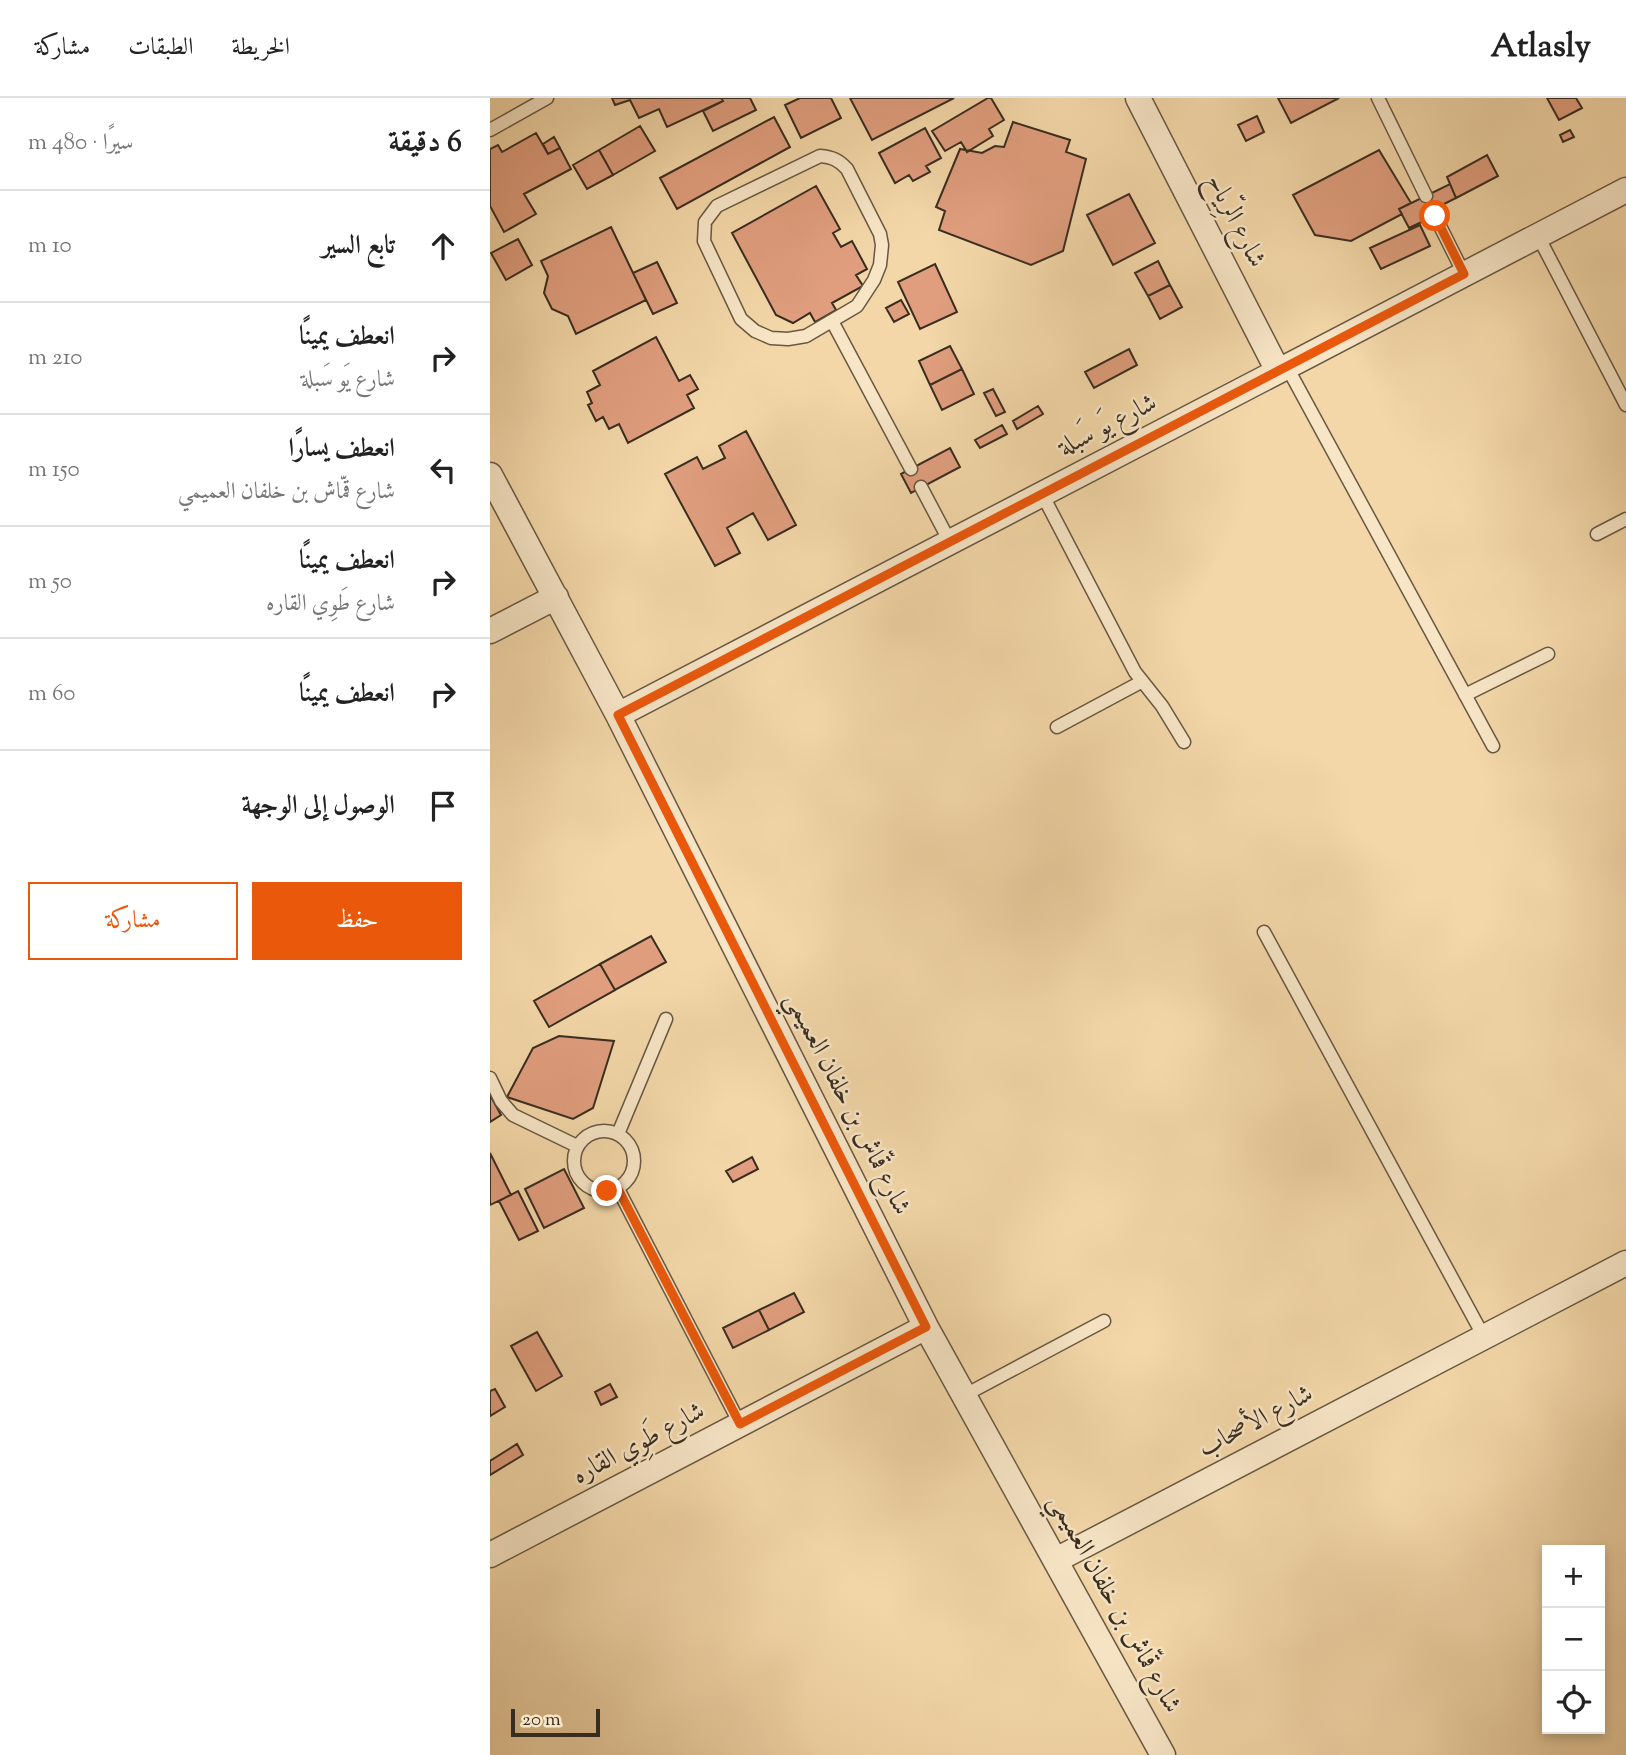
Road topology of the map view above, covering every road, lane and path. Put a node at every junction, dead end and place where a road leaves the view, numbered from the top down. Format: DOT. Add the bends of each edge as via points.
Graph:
graph roads {
  1 [pos="547,98"];
  2 [pos="1138,98"];
  3 [pos="1378,98"];
  4 [pos="490,130"];
  5 [pos="1626,190"];
  6 [pos="1426,196"];
  7 [pos="1435,216"];
  8 [pos="1538,236"];
  9 [pos="1464,274"];
  10 [pos="832,321"];
  11 [pos="1283,369"];
  12 [pos="1626,405"];
  13 [pos="911,469"];
  14 [pos="490,475"];
  15 [pos="921,487"];
  16 [pos="1042,494"];
  17 [pos="1626,519"];
  18 [pos="1597,534"];
  19 [pos="950,542"];
  20 [pos="556,597"];
  21 [pos="490,631"];
  22 [pos="1548,654"];
  23 [pos="1141,682"];
  24 [pos="1465,695"];
  25 [pos="618,715"];
  26 [pos="1057,727"];
  27 [pos="1184,742"];
  28 [pos="1493,746"];
  29 [pos="1264,932"];
  30 [pos="666,1019"];
  31 [pos="490,1078"];
  32 [pos="618,1134"];
  33 [pos="577,1146"];
  34 [pos="617,1187"];
  35 [pos="1626,1263"];
  36 [pos="1104,1321"];
  37 [pos="926,1327"];
  38 [pos="1484,1337"];
  39 [pos="965,1395"];
  40 [pos="740,1424"];
  41 [pos="490,1555"];
  42 [pos="1056,1560"];
  43 [pos="1163,1755"];
  1 -- 4 [label="lane"];
  2 -- 11 [label="street, شارع الرِّياح"];
  3 -- 6 [label="lane"];
  5 -- 8 [label="street, شارع يَو سَبلة"];
  7 -- 9 [label="lane"];
  8 -- 9 [label="street, شارع يَو سَبلة"];
  8 -- 12 [label="lane"];
  9 -- 11 [label="street, شارع يَو سَبلة"];
  10 -- 10 [label="lane" via="788,340 755,331 741,319 707,250 703,231 717,206 820,156 840,161 847,169 882,245 880,265 867,294"];
  10 -- 13 [label="lane"];
  11 -- 16 [label="street, شارع يَو سَبلة"];
  11 -- 24 [label="lane"];
  14 -- 20 [label="street, شارع قمّاش بن خلفان العميمي"];
  15 -- 19 [label="lane"];
  16 -- 19 [label="street, شارع يَو سَبلة"];
  16 -- 23 [label="lane"];
  17 -- 18 [label="lane"];
  19 -- 25 [label="street, شارع يَو سَبلة"];
  20 -- 21 [label="street"];
  20 -- 25 [label="street, شارع قمّاش بن خلفان العميمي"];
  22 -- 24 [label="lane"];
  23 -- 26 [label="lane"];
  23 -- 27 [label="lane"];
  24 -- 28 [label="lane"];
  25 -- 37 [label="street, شارع قمّاش بن خلفان العميمي"];
  29 -- 38 [label="lane"];
  30 -- 32 [label="lane"];
  31 -- 33 [label="lane" via="513,1115"];
  32 -- 33 [label="lane" via="595,1131"];
  32 -- 34 [label="lane" via="627,1141 634,1161 632,1172"];
  33 -- 34 [label="lane" via="574,1167 586,1185 607,1191"];
  34 -- 40 [label="lane"];
  35 -- 38 [label="street, شارع الأصحاب"];
  36 -- 39 [label="lane"];
  37 -- 39 [label="street, شارع قمّاش بن خلفان العميمي"];
  37 -- 40 [label="street, شارع طَوِي القاره"];
  38 -- 42 [label="street, شارع الأصحاب"];
  39 -- 42 [label="street, شارع قمّاش بن خلفان العميمي"];
  40 -- 41 [label="street, شارع طَوِي القاره"];
  42 -- 43 [label="street, شارع قمّاش بن خلفان العميمي"];
}
